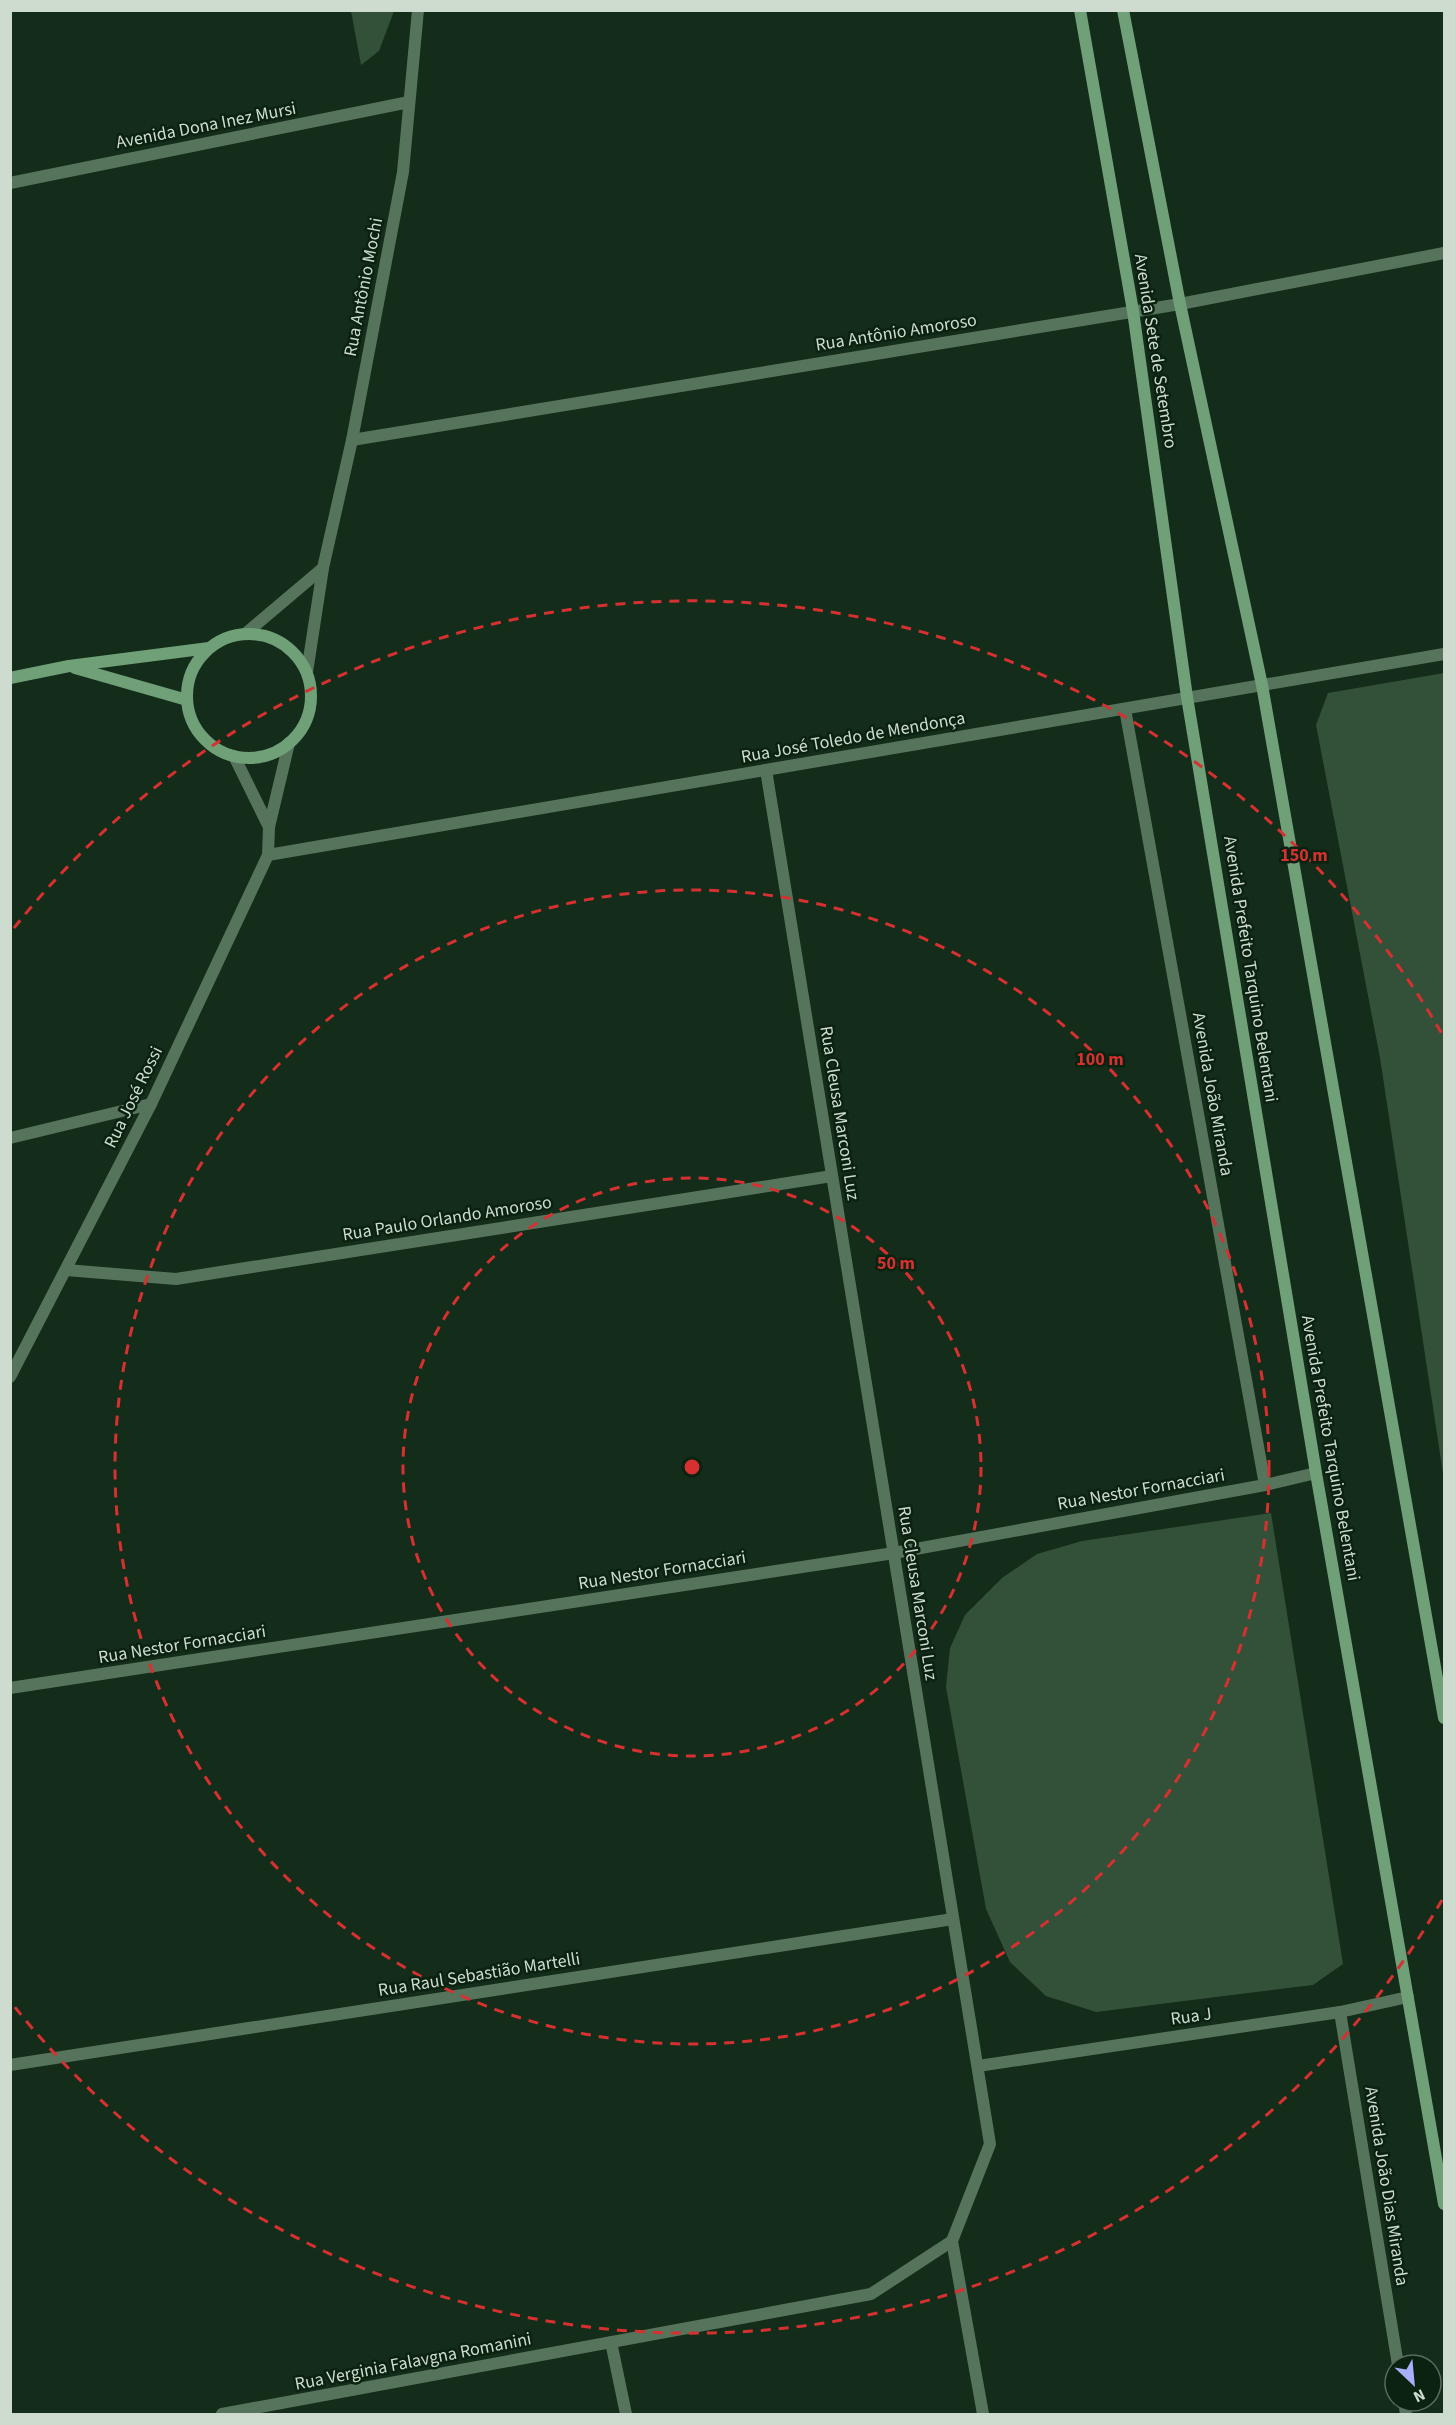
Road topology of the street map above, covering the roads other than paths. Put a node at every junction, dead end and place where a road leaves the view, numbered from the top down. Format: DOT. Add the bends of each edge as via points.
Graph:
graph roads {
  1 [pos="418,10"];
  2 [pos="1080,10"];
  3 [pos="1123,10"];
  4 [pos="409,102"];
  5 [pos="10,183"];
  6 [pos="1444,253"];
  7 [pos="1180,304"];
  8 [pos="1133,311"];
  9 [pos="352,440"];
  10 [pos="323,568"];
  11 [pos="244,634"];
  12 [pos="209,648"];
  13 [pos="1444,654"];
  14 [pos="69,666"];
  15 [pos="307,672"];
  16 [pos="10,678"];
  17 [pos="1262,685"];
  18 [pos="1187,697"];
  19 [pos="187,700"];
  20 [pos="1125,708"];
  21 [pos="289,743"];
  22 [pos="234,756"];
  23 [pos="766,770"];
  24 [pos="269,827"];
  25 [pos="268,855"];
  26 [pos="151,1104"];
  27 [pos="10,1138"];
  28 [pos="832,1176"];
  29 [pos="66,1270"];
  30 [pos="10,1377"];
  31 [pos="1316,1473"];
  32 [pos="1265,1485"];
  33 [pos="894,1553"];
  34 [pos="10,1688"];
  35 [pos="1442,1691"];
  36 [pos="1444,1718"];
  37 [pos="953,1919"];
  38 [pos="1408,1997"];
  39 [pos="1340,2012"];
  40 [pos="10,2065"];
  41 [pos="978,2066"];
  42 [pos="1444,2204"];
  43 [pos="952,2241"];
  44 [pos="611,2342"];
  45 [pos="1396,2353"];
  46 [pos="254,2412"];
  47 [pos="222,2415"];
  48 [pos="626,2415"];
  49 [pos="983,2415"];
  1 -- 4 [label="street, Rua Antônio Mochi"];
  2 -- 8 [label="main road, Avenida Sete de Setembro"];
  3 -- 7 [label="main road, Avenida Sete de Setembro"];
  4 -- 5 [label="street, Avenida Dona Inez Mursi"];
  4 -- 9 [label="street, Rua Antônio Mochi" via="403,172"];
  6 -- 7 [label="street, Rua Antônio Amoroso"];
  7 -- 8 [label="street, Rua Antônio Amoroso"];
  7 -- 17 [label="main road, Avenida Sete de Setembro"];
  8 -- 9 [label="street, Rua Antônio Amoroso"];
  8 -- 18 [label="main road, Avenida Sete de Setembro"];
  9 -- 10 [label="street, Rua Antônio Mochi"];
  10 -- 11 [label="street"];
  10 -- 15 [label="street, Rua Antônio Mochi"];
  11 -- 12 [label="main road"];
  11 -- 15 [label="main road" via="265,635 282,643 297,655"];
  12 -- 14 [label="main road"];
  12 -- 19 [label="main road" via="196,663"];
  13 -- 17 [label="street, Rua José Toledo de Mendonça"];
  14 -- 16 [label="main road"];
  14 -- 19 [label="main road"];
  15 -- 21 [label="main road" via="312,691 310,711 302,729"];
  17 -- 18 [label="street, Rua José Toledo de Mendonça"];
  17 -- 35 [label="main road"];
  18 -- 20 [label="street, Rua José Toledo de Mendonça"];
  18 -- 31 [label="main road, Avenida Prefeito Tarquino Belentani"];
  19 -- 22 [label="main road" via="191,720 201,736 216,749"];
  20 -- 23 [label="street, Rua José Toledo de Mendonça"];
  20 -- 32 [label="street, Avenida João Miranda"];
  21 -- 22 [label="main road" via="254,758"];
  21 -- 24 [label="street, Rua José Rossi"];
  22 -- 24 [label="street, Rua José Rossi"];
  23 -- 25 [label="street, Rua José Toledo de Mendonça"];
  23 -- 28 [label="street, Rua Cleusa Marconi Luz"];
  24 -- 25 [label="street, Rua José Rossi"];
  25 -- 26 [label="street, Rua José Rossi"];
  26 -- 27 [label="street"];
  26 -- 29 [label="street, Rua José Rossi"];
  28 -- 29 [label="street, Rua Paulo Orlando Amoroso" via="176,1279"];
  28 -- 33 [label="street, Rua Cleusa Marconi Luz"];
  29 -- 30 [label="street, Rua José Rossi"];
  31 -- 32 [label="street, Rua Nestor Fornacciari"];
  31 -- 38 [label="main road, Avenida Prefeito Tarquino Belentani"];
  32 -- 33 [label="street, Rua Nestor Fornacciari"];
  33 -- 34 [label="street, Rua Nestor Fornacciari"];
  33 -- 37 [label="street, Rua Cleusa Marconi Luz"];
  35 -- 36 [label="main road"];
  37 -- 40 [label="street, Rua Raul Sebastião Martelli"];
  37 -- 41 [label="street, Rua Cleusa Marconi Luz"];
  38 -- 39 [label="street, Rua J"];
  38 -- 42 [label="main road, Avenida Prefeito Tarquino Belentani"];
  39 -- 41 [label="street, Rua J"];
  39 -- 45 [label="street, Avenida João Dias Miranda"];
  41 -- 43 [label="street, Rua Cleusa Marconi Luz" via="990,2144"];
  43 -- 44 [label="street, Rua Verginia Falavgna Romanini" via="871,2294"];
  43 -- 49 [label="street"];
  44 -- 46 [label="street, Rua Verginia Falavgna Romanini"];
  44 -- 48 [label="street"];
  46 -- 47 [label="street, Rua Verginia Falavgna Romanini"];
}
